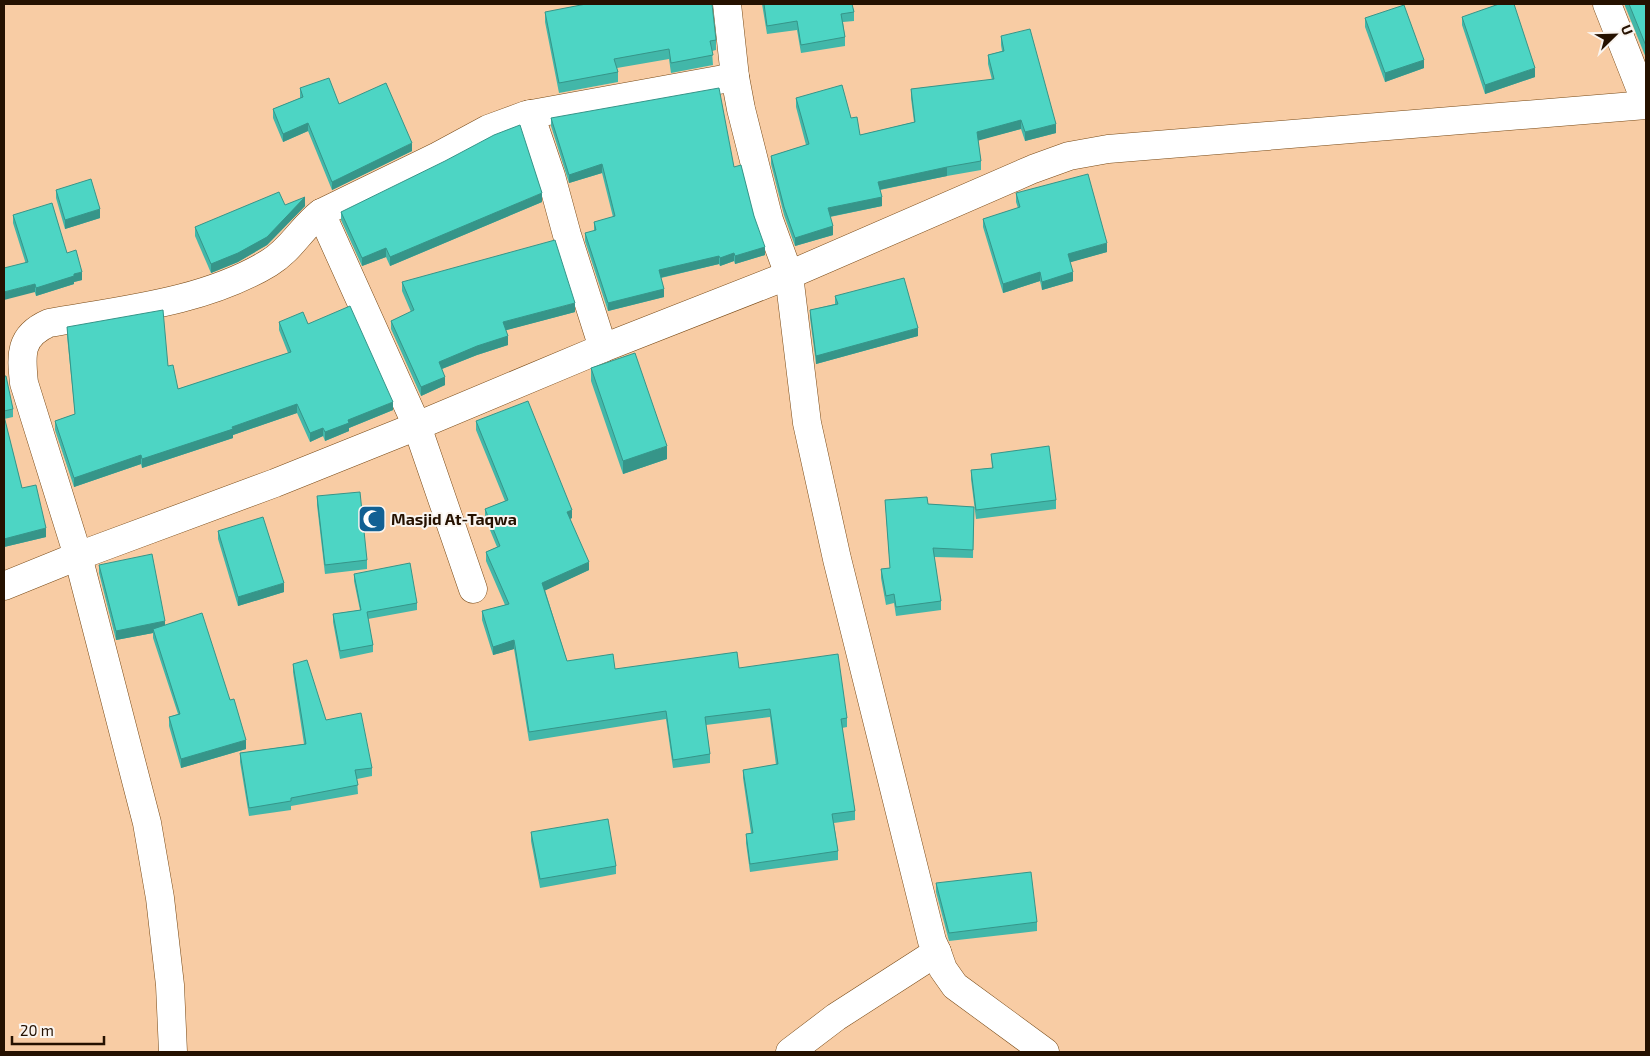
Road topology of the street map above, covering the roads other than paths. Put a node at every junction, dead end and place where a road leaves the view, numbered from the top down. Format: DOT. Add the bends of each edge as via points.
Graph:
graph roads {
  1 [pos="727,4"];
  2 [pos="1608,4"];
  3 [pos="735,77"];
  4 [pos="1646,104"];
  5 [pos="530,114"];
  6 [pos="321,213"];
  7 [pos="789,275"];
  8 [pos="603,348"];
  9 [pos="417,426"];
  10 [pos="78,556"];
  11 [pos="4,586"];
  12 [pos="473,589"];
  13 [pos="937,952"];
  14 [pos="173,1052"];
  15 [pos="790,1052"];
  16 [pos="1045,1052"];
  1 -- 3 [label="street"];
  2 -- 4 [label="street"];
  3 -- 5 [label="street"];
  3 -- 7 [label="street" via="768,220"];
  4 -- 7 [label="street" via="1118,148 1070,156"];
  5 -- 6 [label="street" via="488,129"];
  5 -- 8 [label="street"];
  6 -- 9 [label="street"];
  6 -- 10 [label="street" via="310,221 284,253 247,275 167,302 49,323 36,328 26,341 22,359 24,383"];
  7 -- 8 [label="street"];
  7 -- 13 [label="street" via="811,442 837,559"];
  8 -- 9 [label="street"];
  9 -- 10 [label="street"];
  9 -- 12 [label="street"];
  10 -- 11 [label="street"];
  10 -- 14 [label="street" via="147,823 170,985"];
  13 -- 15 [label="street"];
  13 -- 16 [label="street" via="942,969 955,986"];
}
